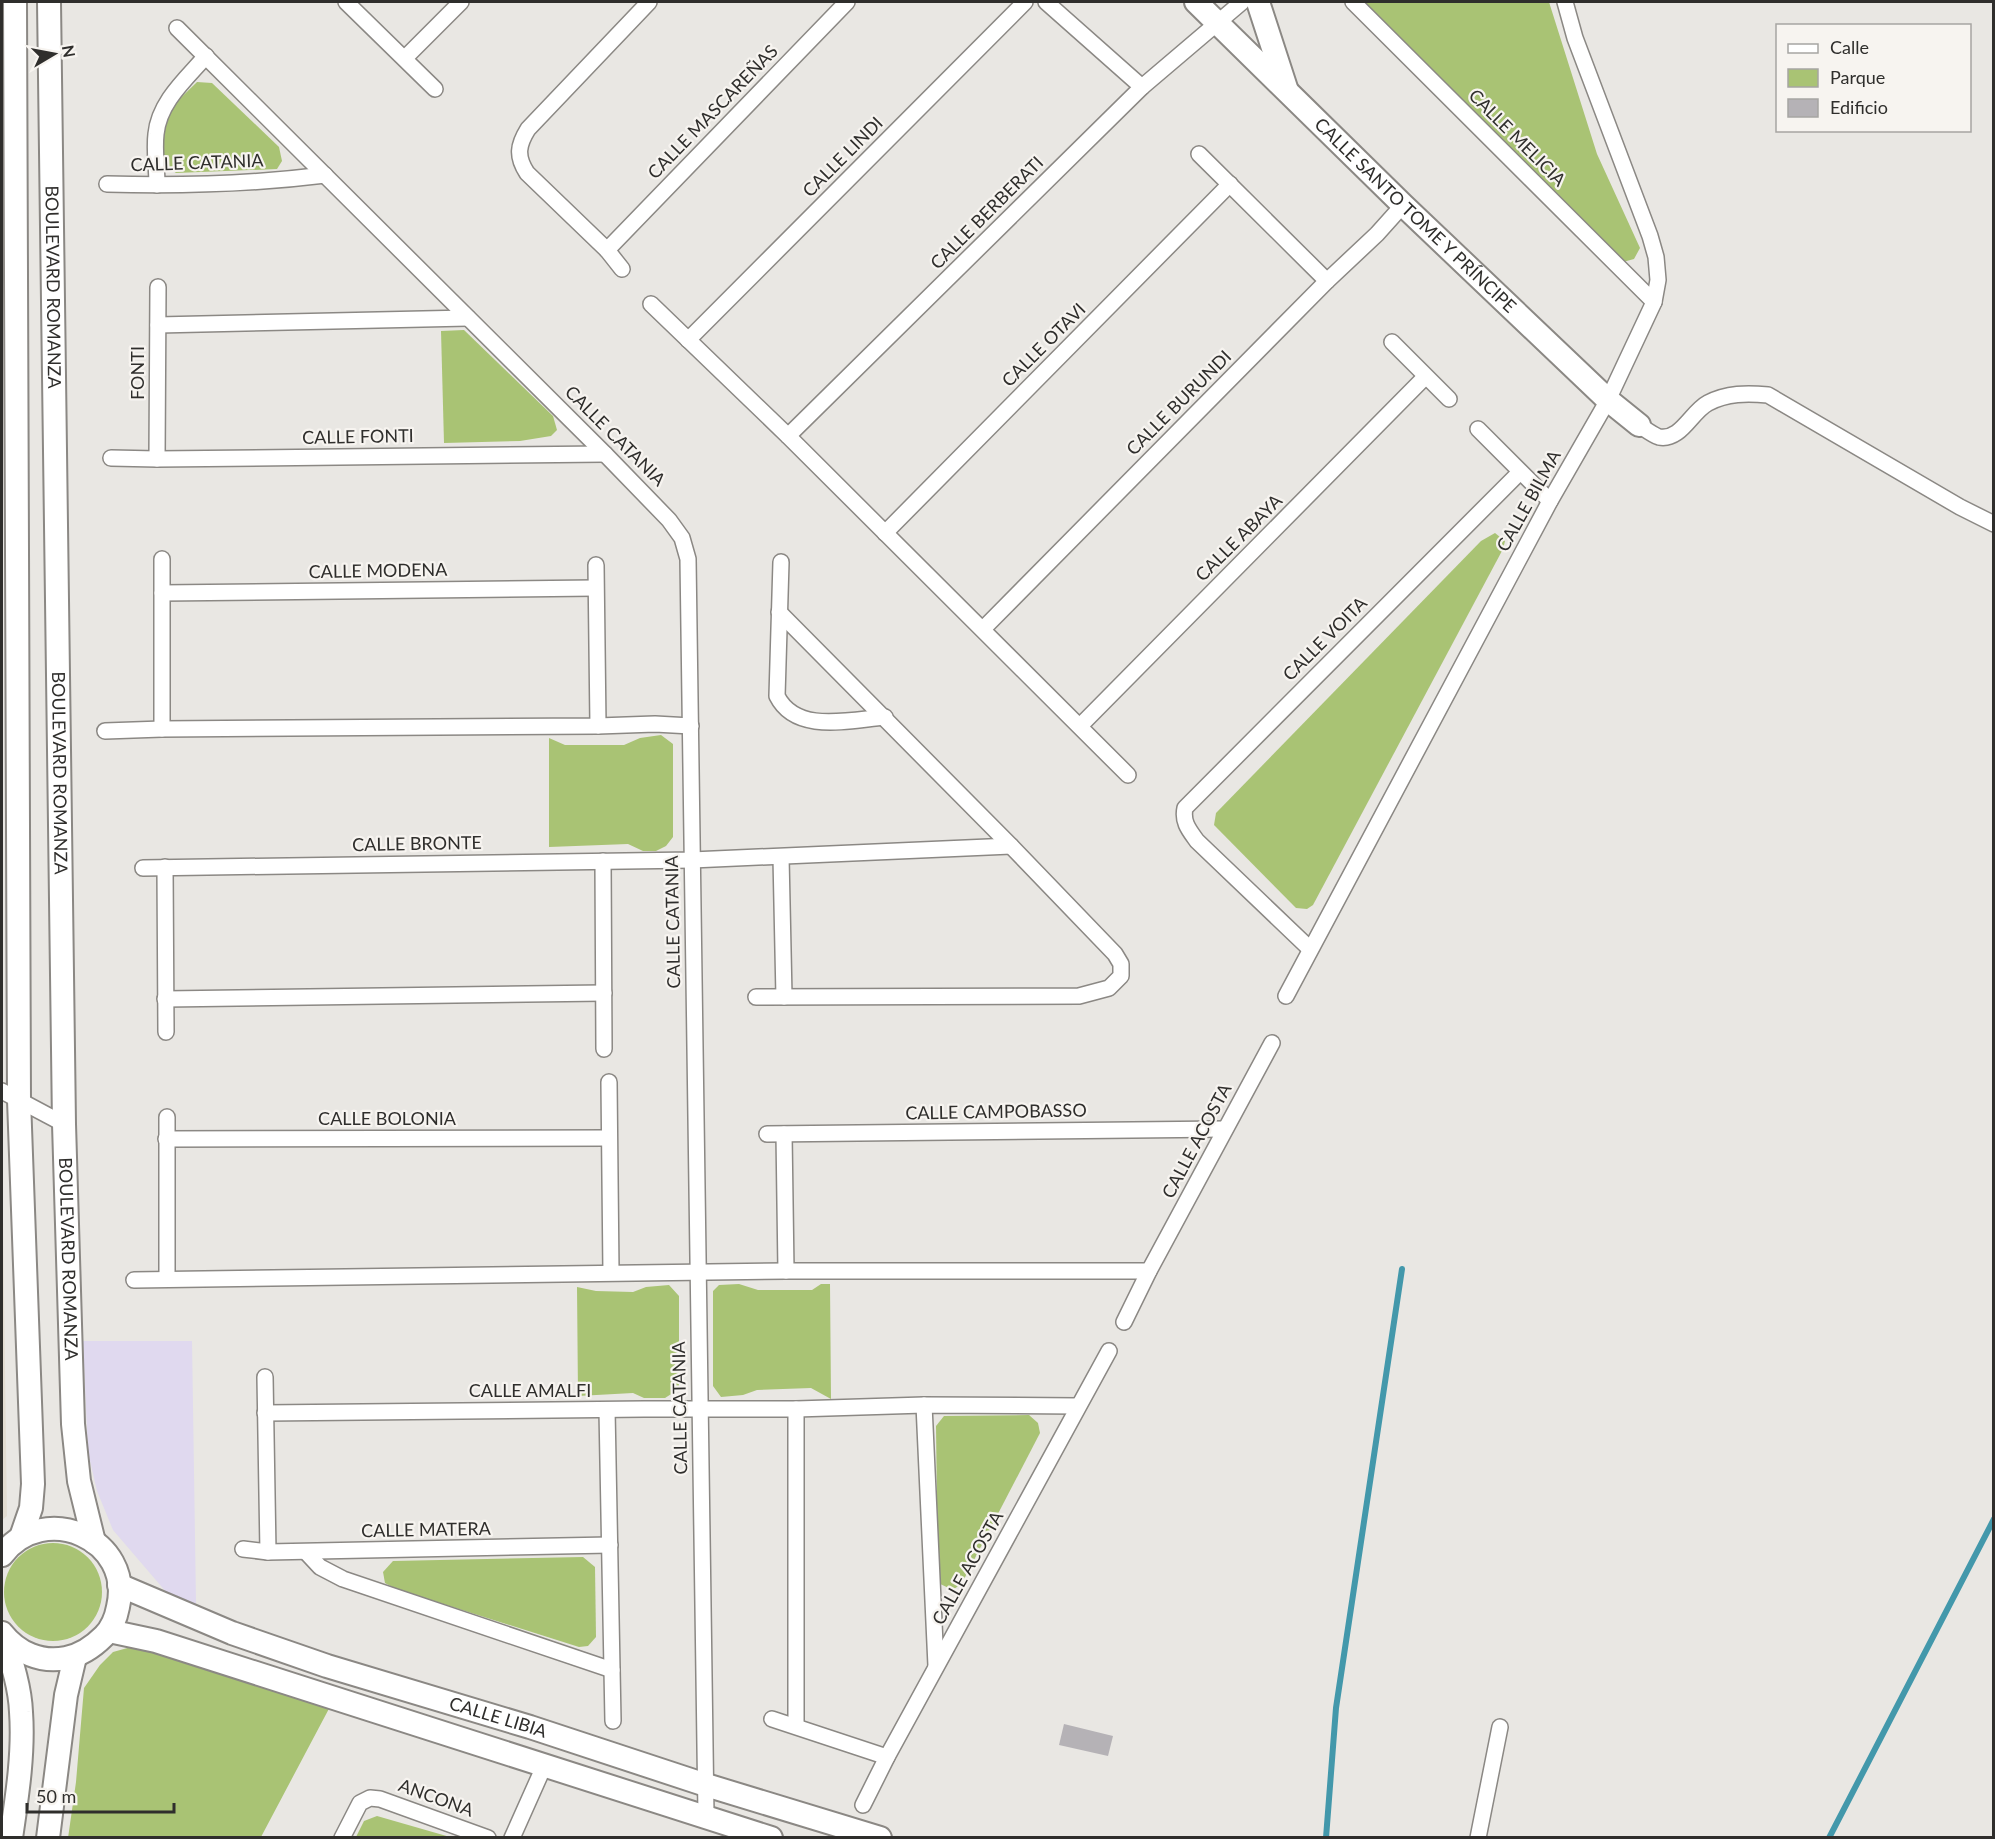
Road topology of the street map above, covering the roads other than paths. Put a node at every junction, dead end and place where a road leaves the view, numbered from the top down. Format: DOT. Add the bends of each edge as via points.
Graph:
graph roads {
  1 [pos="15,2"];
  2 [pos="49,2"];
  3 [pos="346,2"];
  4 [pos="461,2"];
  5 [pos="649,2"];
  6 [pos="847,2"];
  7 [pos="1025,2"];
  8 [pos="1046,2"];
  9 [pos="1196,2"];
  10 [pos="1242,2"];
  11 [pos="1258,2"];
  12 [pos="1353,2"];
  13 [pos="1565,2"];
  14 [pos="1217,23"];
  15 [pos="177,27"];
  16 [pos="206,56"];
  17 [pos="405,58"];
  18 [pos="1142,87"];
  19 [pos="435,89"];
  20 [pos="1287,92"];
  21 [pos="1199,154"];
  22 [pos="324,175"];
  23 [pos="107,184"];
  24 [pos="1230,184"];
  25 [pos="157,185"];
  26 [pos="1403,205"];
  27 [pos="607,250"];
  28 [pos="622,269"];
  29 [pos="1327,281"];
  30 [pos="158,287"];
  31 [pos="1654,302"];
  32 [pos="651,304"];
  33 [pos="468,318"];
  34 [pos="158,325"];
  35 [pos="688,339"];
  36 [pos="1392,342"];
  37 [pos="1425,377"];
  38 [pos="1449,399"];
  39 [pos="1608,400"];
  40 [pos="1639,425"];
  41 [pos="1478,429"];
  42 [pos="788,436"];
  43 [pos="606,454"];
  44 [pos="111,458"];
  45 [pos="157,459"];
  46 [pos="1520,472"];
  47 [pos="1550,501"];
  48 [pos="1994,524"];
  49 [pos="885,533"];
  50 [pos="162,559"];
  51 [pos="781,562"];
  52 [pos="596,565"];
  53 [pos="595,588"];
  54 [pos="162,592"];
  55 [pos="780,612"];
  56 [pos="983,628"];
  57 [pos="885,717"];
  58 [pos="598,726"];
  59 [pos="691,726"];
  60 [pos="1080,726"];
  61 [pos="162,729"];
  62 [pos="105,731"];
  63 [pos="1128,775"];
  64 [pos="1011,846"];
  65 [pos="781,856"];
  66 [pos="692,860"];
  67 [pos="603,861"];
  68 [pos="165,867"];
  69 [pos="143,868"];
  70 [pos="1310,949"];
  71 [pos="604,993"];
  72 [pos="1286,996"];
  73 [pos="756,997"];
  74 [pos="784,997"];
  75 [pos="165,999"];
  76 [pos="166,1032"];
  77 [pos="1272,1043"];
  78 [pos="604,1049"];
  79 [pos="609,1082"];
  80 [pos="10,1096"];
  81 [pos="167,1117"];
  82 [pos="64,1124"];
  83 [pos="1225,1129"];
  84 [pos="766,1134"];
  85 [pos="784,1134"];
  86 [pos="608,1138"];
  87 [pos="166,1139"];
  88 [pos="786,1270"];
  89 [pos="1149,1271"];
  90 [pos="611,1272"];
  91 [pos="698,1273"];
  92 [pos="167,1279"];
  93 [pos="134,1280"];
  94 [pos="1124,1322"];
  95 [pos="1109,1351"];
  96 [pos="265,1377"];
  97 [pos="924,1405"];
  98 [pos="1078,1407"];
  99 [pos="699,1408"];
  100 [pos="796,1409"];
  101 [pos="607,1410"];
  102 [pos="265,1413"];
  103 [pos="21,1537"];
  104 [pos="94,1542"];
  105 [pos="610,1545"];
  106 [pos="243,1549"];
  107 [pos="268,1552"];
  108 [pos="306,1552"];
  109 [pos="2,1555"];
  110 [pos="119,1585"];
  111 [pos="109,1631"];
  112 [pos="2,1634"];
  113 [pos="75,1656"];
  114 [pos="936,1666"];
  115 [pos="612,1670"];
  116 [pos="772,1719"];
  117 [pos="613,1721"];
  118 [pos="796,1726"];
  119 [pos="1500,1727"];
  120 [pos="887,1757"];
  121 [pos="545,1764"];
  122 [pos="706,1785"];
  123 [pos="863,1805"];
  124 [pos="706,1815"];
  125 [pos="11,1838"];
  126 [pos="48,1838"];
  127 [pos="342,1838"];
  128 [pos="488,1838"];
  129 [pos="512,1838"];
  130 [pos="771,1838"];
  131 [pos="880,1838"];
  132 [pos="1478,1838"];
  1 -- 80 [label="main road, BOULEVARD ROMANZA"];
  2 -- 82 [label="main road, BOULEVARD ROMANZA"];
  3 -- 17 [label="street"];
  4 -- 17 [label="street"];
  5 -- 27 [label="street" via="528,129 518,151 527,173"];
  6 -- 27 [label="street, CALLE MASCAREÑAS"];
  7 -- 35 [label="street, CALLE LINDI"];
  8 -- 18 [label="street"];
  9 -- 14 [label="main road, CALLE SANTO TOME Y PRÍNCIPE"];
  10 -- 14 [label="street, CALLE BERBERATI"];
  11 -- 20 [label="main road"];
  12 -- 31 [label="street, CALLE MELICIA"];
  13 -- 31 [label="street, CALLE BILMA" via="1650,236 1658,280"];
  14 -- 18 [label="street, CALLE BERBERATI"];
  14 -- 20 [label="main road, CALLE SANTO TOME Y PRÍNCIPE"];
  15 -- 16 [label="street, CALLE CATANIA"];
  16 -- 22 [label="street, CALLE CATANIA"];
  16 -- 25 [label="street" via="162,111 156,134"];
  17 -- 19 [label="street"];
  18 -- 42 [label="street, CALLE BERBERATI"];
  20 -- 26 [label="main road, CALLE SANTO TOME Y PRÍNCIPE"];
  21 -- 24 [label="street"];
  22 -- 25 [label="street, CALLE CATANIA"];
  22 -- 33 [label="street, CALLE CATANIA"];
  23 -- 25 [label="street, CALLE CATANIA"];
  24 -- 29 [label="street"];
  24 -- 49 [label="street, CALLE OTAVI"];
  26 -- 29 [label="street, CALLE BURUNDI"];
  26 -- 39 [label="main road, CALLE SANTO TOME Y PRÍNCIPE"];
  27 -- 28 [label="street"];
  29 -- 56 [label="street, CALLE BURUNDI"];
  30 -- 34 [label="street, FONTI"];
  31 -- 39 [label="street, CALLE BILMA"];
  32 -- 35 [label="street"];
  33 -- 34 [label="street"];
  33 -- 43 [label="street, CALLE CATANIA"];
  34 -- 45 [label="street, FONTI"];
  35 -- 42 [label="street"];
  36 -- 37 [label="street"];
  37 -- 38 [label="street"];
  37 -- 60 [label="street, CALLE ABAYA"];
  39 -- 40 [label="main road, CALLE SANTO TOME Y PRÍNCIPE"];
  39 -- 47 [label="street, CALLE BILMA"];
  40 -- 48 [label="street" via="1658,437 1666,437 1676,433 1706,404 1745,393 1768,395"];
  41 -- 46 [label="street"];
  42 -- 49 [label="street"];
  43 -- 45 [label="street, CALLE FONTI"];
  43 -- 59 [label="street, CALLE CATANIA" via="682,538 688,559"];
  44 -- 45 [label="street, CALLE FONTI"];
  46 -- 47 [label="street"];
  46 -- 70 [label="street, CALLE VOITA" via="1185,808 1186,827 1197,841"];
  47 -- 70 [label="street, CALLE BILMA"];
  49 -- 56 [label="street"];
  50 -- 54 [label="street"];
  51 -- 55 [label="street"];
  52 -- 53 [label="street"];
  53 -- 54 [label="street, CALLE MODENA"];
  53 -- 58 [label="street"];
  54 -- 61 [label="street"];
  55 -- 57 [label="street"];
  55 -- 57 [label="street" via="777,696 788,711 812,722"];
  56 -- 60 [label="street"];
  57 -- 64 [label="street"];
  58 -- 59 [label="street"];
  58 -- 61 [label="street"];
  59 -- 66 [label="street, CALLE CATANIA"];
  60 -- 63 [label="street"];
  61 -- 62 [label="street"];
  64 -- 65 [label="street, CALLE BRONTE"];
  64 -- 74 [label="street" via="1115,954 1121,964 1121,976 1109,988 1078,996"];
  65 -- 66 [label="street, CALLE BRONTE"];
  65 -- 74 [label="street"];
  66 -- 67 [label="street, CALLE BRONTE"];
  66 -- 91 [label="street, CALLE CATANIA"];
  67 -- 68 [label="street, CALLE BRONTE"];
  67 -- 71 [label="street"];
  68 -- 69 [label="street, CALLE BRONTE"];
  68 -- 75 [label="street"];
  70 -- 72 [label="street, CALLE BILMA"];
  71 -- 75 [label="street"];
  71 -- 78 [label="street"];
  73 -- 74 [label="street"];
  75 -- 76 [label="street"];
  77 -- 83 [label="street, CALLE ACOSTA"];
  79 -- 86 [label="street"];
  80 -- 82 [label="street"];
  80 -- 103 [label="main road, BOULEVARD ROMANZA" via="33,1484 31,1508"];
  81 -- 87 [label="street"];
  82 -- 104 [label="main road, BOULEVARD ROMANZA" via="73,1424 79,1481"];
  83 -- 85 [label="street, CALLE CAMPOBASSO"];
  83 -- 89 [label="street, CALLE ACOSTA"];
  84 -- 85 [label="street, CALLE CAMPOBASSO"];
  85 -- 88 [label="street"];
  86 -- 87 [label="street, CALLE BOLONIA"];
  86 -- 90 [label="street"];
  87 -- 92 [label="street"];
  88 -- 89 [label="street"];
  88 -- 91 [label="street"];
  89 -- 94 [label="street, CALLE ACOSTA"];
  90 -- 91 [label="street"];
  90 -- 92 [label="street"];
  91 -- 99 [label="street, CALLE CATANIA"];
  92 -- 93 [label="street"];
  95 -- 98 [label="street, CALLE ACOSTA"];
  96 -- 102 [label="street"];
  97 -- 98 [label="street, CALLE AMALFI"];
  97 -- 100 [label="street, CALLE AMALFI"];
  97 -- 114 [label="street"];
  98 -- 114 [label="street, CALLE ACOSTA"];
  99 -- 100 [label="street, CALLE AMALFI"];
  99 -- 101 [label="street, CALLE AMALFI"];
  99 -- 122 [label="street, CALLE CATANIA"];
  100 -- 118 [label="street"];
  101 -- 102 [label="street, CALLE AMALFI"];
  101 -- 105 [label="street"];
  102 -- 107 [label="street"];
  103 -- 104 [label="main road" via="58,1528 77,1532"];
  103 -- 109 [label="main road"];
  104 -- 110 [label="main road" via="115,1568"];
  105 -- 108 [label="street, CALLE MATERA"];
  105 -- 115 [label="street"];
  106 -- 107 [label="street, CALLE MATERA"];
  107 -- 108 [label="street, CALLE MATERA"];
  108 -- 115 [label="street" via="320,1567 343,1579"];
  110 -- 111 [label="main road" via="120,1601"];
  110 -- 122 [label="main road, CALLE LIBIA" via="232,1633 327,1666"];
  111 -- 113 [label="main road" via="94,1646"];
  111 -- 121 [label="main road, CALLE LIBIA" via="156,1641"];
  112 -- 113 [label="main road" via="17,1649 36,1657 56,1660"];
  112 -- 125 [label="main road" via="21,1712 19,1785"];
  113 -- 126 [label="main road" via="66,1695"];
  114 -- 120 [label="street, CALLE ACOSTA"];
  115 -- 117 [label="street"];
  116 -- 118 [label="street"];
  118 -- 120 [label="street"];
  119 -- 132 [label="street"];
  120 -- 123 [label="street, CALLE ACOSTA"];
  121 -- 124 [label="main road, CALLE LIBIA"];
  121 -- 129 [label="street"];
  122 -- 124 [label="street, CALLE CATANIA"];
  122 -- 131 [label="main road, CALLE LIBIA"];
  124 -- 130 [label="main road, CALLE LIBIA"];
  127 -- 128 [label="street, ANCONA" via="360,1803 370,1798"];
}
